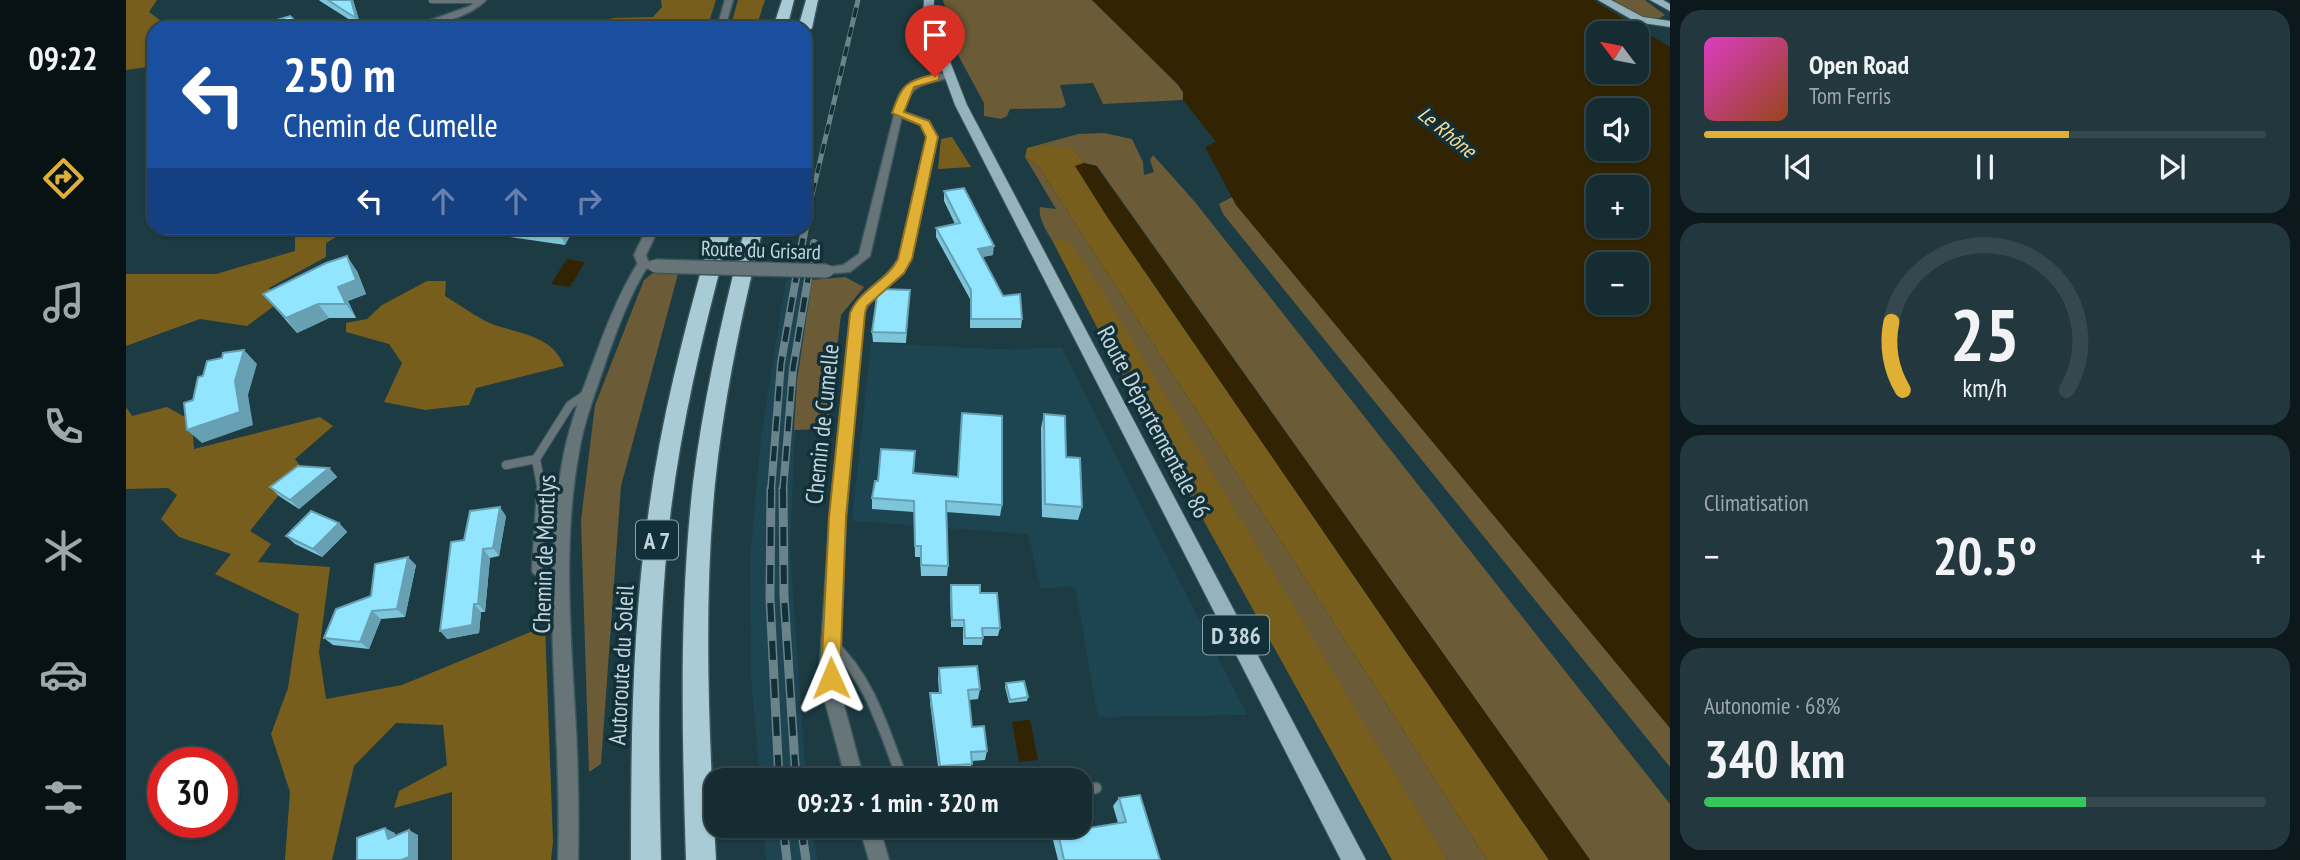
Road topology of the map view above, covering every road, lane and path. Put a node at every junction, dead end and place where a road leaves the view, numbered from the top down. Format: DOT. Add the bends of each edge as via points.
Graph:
graph roads {
  1 [pos="432,0"];
  2 [pos="482,0"];
  3 [pos="729,0"];
  4 [pos="788,0"];
  5 [pos="812,0"];
  6 [pos="929,0"];
  7 [pos="1603,0"];
  8 [pos="1655,0"];
  9 [pos="1670,8"];
  10 [pos="434,21"];
  11 [pos="723,21"];
  12 [pos="782,21"];
  13 [pos="807,21"];
  14 [pos="1646,21"];
  15 [pos="1649,22"];
  16 [pos="1649,23"];
  17 [pos="1670,24"];
  18 [pos="1670,37"];
  19 [pos="948,76"];
  20 [pos="898,113"];
  21 [pos="650,235"];
  22 [pos="720,235"];
  23 [pos="752,235"];
  24 [pos="649,265"];
  25 [pos="588,393"];
  26 [pos="536,459"];
  27 [pos="506,465"];
  28 [pos="537,570"];
  29 [pos="830,641"];
  30 [pos="852,768"];
  31 [pos="898,768"];
  32 [pos="1092,788"];
  33 [pos="1096,788"];
  34 [pos="873,838"];
  35 [pos="568,860"];
  36 [pos="646,860"];
  37 [pos="701,860"];
  38 [pos="880,860"];
  39 [pos="1354,860"];
  1 -- 2 [label="lane"];
  2 -- 10 [label="street"];
  3 -- 11 [label="street"];
  4 -- 12 [label="highway"];
  5 -- 13 [label="highway"];
  6 -- 19 [label="main road, Route Départementale 86 / D 386" via="928,18"];
  7 -- 14 [label="main road"];
  8 -- 9 [label="main road"];
  15 -- 17 [label="main road"];
  16 -- 18 [label="main road"];
  19 -- 20 [label="street, Route du Grisard" via="911,85"];
  19 -- 39 [label="main road, Route Départementale 86 / D 386"];
  20 -- 24 [label="street, Route du Grisard, bridge" via="863,256 846,269"];
  20 -- 29 [label="street, Chemin de Cumelle" via="925,123 932,137 905,259 900,270 861,304 858,313"];
  21 -- 24 [label="street" via="640,255"];
  22 -- 36 [label="highway, Autoroute du Soleil / A 7" via="690,347 660,509 648,626"];
  23 -- 37 [label="highway, A 7" via="718,392 703,508 695,625"];
  24 -- 25 [label="street, Chemin de Montlys" via="623,297"];
  25 -- 26 [label="lane" via="570,405"];
  25 -- 35 [label="street, Chemin de Montlys" via="569,467 563,522"];
  26 -- 27 [label="lane"];
  26 -- 28 [label="lane" via="543,495"];
  29 -- 30 [label="street, Chemin de Cumelle" via="832,694"];
  29 -- 31 [label="lane" via="846,653"];
  32 -- 33 [label="lane"];
  34 -- 38 [label="street"];
}
